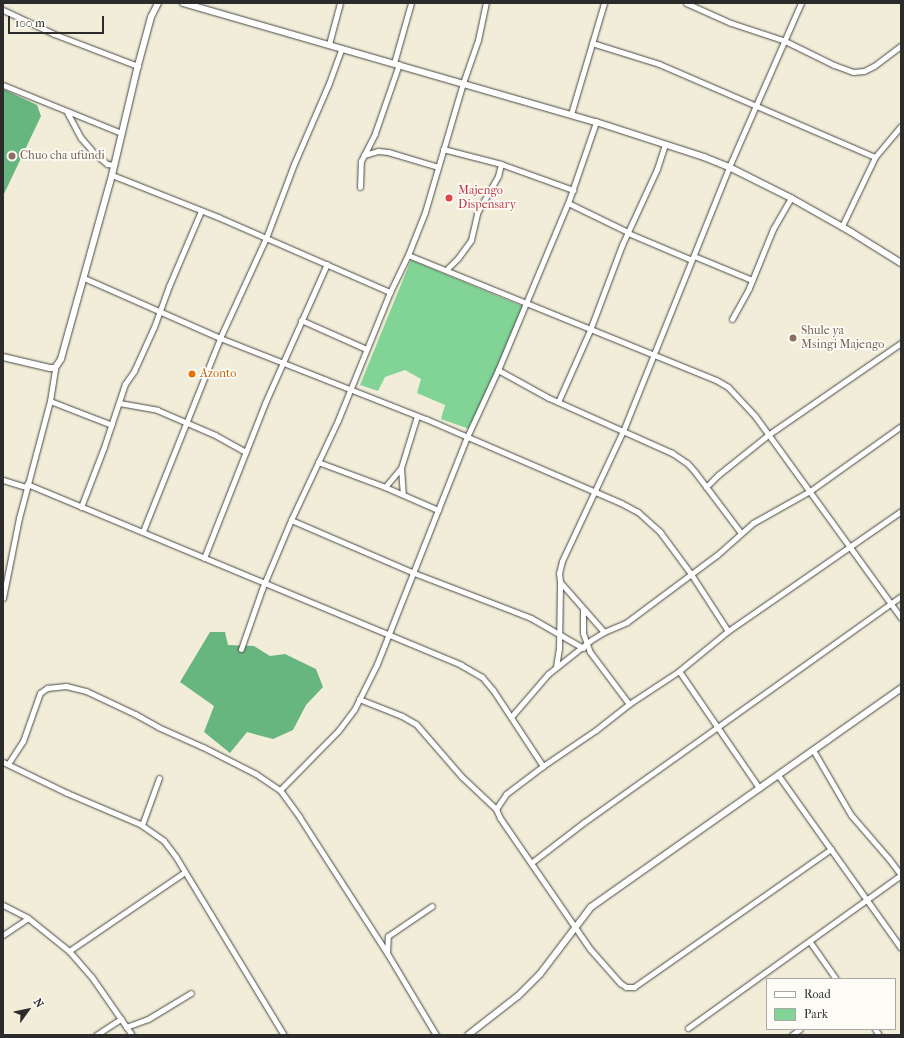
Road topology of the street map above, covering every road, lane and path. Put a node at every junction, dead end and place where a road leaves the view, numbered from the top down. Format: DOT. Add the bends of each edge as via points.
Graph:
graph roads {
  1 [pos="158,3"];
  2 [pos="183,3"];
  3 [pos="340,3"];
  4 [pos="411,3"];
  5 [pos="486,3"];
  6 [pos="604,3"];
  7 [pos="686,3"];
  8 [pos="801,3"];
  9 [pos="3,10"];
  10 [pos="786,41"];
  11 [pos="592,43"];
  12 [pos="329,44"];
  13 [pos="901,46"];
  14 [pos="342,48"];
  15 [pos="397,63"];
  16 [pos="138,66"];
  17 [pos="463,83"];
  18 [pos="3,85"];
  19 [pos="756,106"];
  20 [pos="67,112"];
  21 [pos="571,114"];
  22 [pos="596,122"];
  23 [pos="901,126"];
  24 [pos="121,133"];
  25 [pos="665,144"];
  26 [pos="443,149"];
  27 [pos="364,155"];
  28 [pos="875,157"];
  29 [pos="501,164"];
  30 [pos="114,165"];
  31 [pos="438,167"];
  32 [pos="729,167"];
  33 [pos="112,175"];
  34 [pos="360,187"];
  35 [pos="573,190"];
  36 [pos="791,198"];
  37 [pos="568,203"];
  38 [pos="201,211"];
  39 [pos="842,226"];
  40 [pos="628,233"];
  41 [pos="266,238"];
  42 [pos="408,255"];
  43 [pos="693,258"];
  44 [pos="901,263"];
  45 [pos="327,264"];
  46 [pos="446,270"];
  47 [pos="84,278"];
  48 [pos="752,280"];
  49 [pos="390,292"];
  50 [pos="526,303"];
  51 [pos="159,311"];
  52 [pos="732,319"];
  53 [pos="301,320"];
  54 [pos="590,330"];
  55 [pos="220,338"];
  56 [pos="901,343"];
  57 [pos="366,349"];
  58 [pos="653,355"];
  59 [pos="3,357"];
  60 [pos="283,362"];
  61 [pos="55,368"];
  62 [pos="498,370"];
  63 [pos="349,389"];
  64 [pos="50,401"];
  65 [pos="558,402"];
  66 [pos="119,403"];
  67 [pos="418,416"];
  68 [pos="186,423"];
  69 [pos="112,425"];
  70 [pos="901,426"];
  71 [pos="623,431"];
  72 [pos="768,435"];
  73 [pos="467,438"];
  74 [pos="246,452"];
  75 [pos="318,462"];
  76 [pos="401,468"];
  77 [pos="3,480"];
  78 [pos="27,486"];
  79 [pos="385,487"];
  80 [pos="706,487"];
  81 [pos="810,491"];
  82 [pos="594,493"];
  83 [pos="403,494"];
  84 [pos="80,507"];
  85 [pos="438,510"];
  86 [pos="901,511"];
  87 [pos="291,520"];
  88 [pos="143,531"];
  89 [pos="741,533"];
  90 [pos="849,547"];
  91 [pos="204,558"];
  92 [pos="414,573"];
  93 [pos="691,574"];
  94 [pos="265,582"];
  95 [pos="560,582"];
  96 [pos="901,596"];
  97 [pos="3,598"];
  98 [pos="891,604"];
  99 [pos="582,609"];
  100 [pos="901,618"];
  101 [pos="728,631"];
  102 [pos="604,632"];
  103 [pos="558,633"];
  104 [pos="388,634"];
  105 [pos="585,646"];
  106 [pos="241,648"];
  107 [pos="556,667"];
  108 [pos="679,671"];
  109 [pos="901,688"];
  110 [pos="359,699"];
  111 [pos="629,704"];
  112 [pos="511,717"];
  113 [pos="718,728"];
  114 [pos="813,750"];
  115 [pos="6,763"];
  116 [pos="543,766"];
  117 [pos="778,775"];
  118 [pos="159,778"];
  119 [pos="759,788"];
  120 [pos="280,790"];
  121 [pos="496,809"];
  122 [pos="142,825"];
  123 [pos="830,849"];
  124 [pos="531,863"];
  125 [pos="185,872"];
  126 [pos="901,875"];
  127 [pos="867,900"];
  128 [pos="3,905"];
  129 [pos="432,906"];
  130 [pos="28,918"];
  131 [pos="575,928"];
  132 [pos="3,935"];
  133 [pos="810,942"];
  134 [pos="901,948"];
  135 [pos="69,951"];
  136 [pos="387,953"];
  137 [pos="835,978"];
  138 [pos="191,993"];
  139 [pos="121,1019"];
  140 [pos="126,1027"];
  141 [pos="688,1028"];
  142 [pos="96,1035"];
  143 [pos="132,1035"];
  144 [pos="284,1035"];
  145 [pos="436,1035"];
  146 [pos="468,1035"];
  1 -- 16 [label="street" via="151,17"];
  2 -- 12 [label="street"];
  3 -- 12 [label="street"];
  4 -- 15 [label="street"];
  5 -- 17 [label="street" via="476,46"];
  6 -- 11 [label="street"];
  7 -- 10 [label="street" via="731,23"];
  8 -- 10 [label="street"];
  9 -- 16 [label="street" via="54,34"];
  10 -- 13 [label="street" via="853,72 864,71 874,66"];
  10 -- 19 [label="street"];
  11 -- 19 [label="street" via="660,64"];
  11 -- 21 [label="street"];
  12 -- 14 [label="street"];
  14 -- 15 [label="street"];
  14 -- 41 [label="street"];
  15 -- 17 [label="street"];
  15 -- 27 [label="street" via="375,133"];
  16 -- 24 [label="street"];
  17 -- 21 [label="street"];
  17 -- 26 [label="street"];
  18 -- 20 [label="street"];
  19 -- 28 [label="street"];
  19 -- 32 [label="street"];
  20 -- 24 [label="street"];
  20 -- 30 [label="street" via="81,138 94,153 107,164"];
  21 -- 22 [label="street"];
  22 -- 25 [label="street"];
  22 -- 35 [label="street"];
  23 -- 28 [label="street"];
  24 -- 30 [label="street"];
  25 -- 32 [label="street"];
  25 -- 40 [label="street" via="657,169"];
  26 -- 29 [label="street"];
  26 -- 31 [label="street"];
  27 -- 31 [label="street" via="378,151 388,152"];
  27 -- 34 [label="street" via="361,162"];
  28 -- 39 [label="street"];
  29 -- 35 [label="street"];
  29 -- 46 [label="street" via="498,176 477,213 471,240"];
  30 -- 33 [label="street"];
  31 -- 42 [label="street" via="425,212"];
  32 -- 36 [label="street"];
  32 -- 43 [label="street"];
  33 -- 38 [label="street"];
  33 -- 47 [label="street"];
  35 -- 37 [label="street"];
  36 -- 39 [label="street"];
  36 -- 48 [label="street" via="773,229"];
  37 -- 40 [label="street"];
  37 -- 50 [label="street"];
  38 -- 41 [label="street"];
  38 -- 51 [label="street"];
  39 -- 44 [label="street"];
  40 -- 43 [label="street"];
  40 -- 54 [label="street"];
  41 -- 45 [label="street"];
  41 -- 55 [label="street"];
  42 -- 46 [label="street"];
  42 -- 49 [label="street"];
  43 -- 48 [label="street"];
  43 -- 58 [label="street"];
  45 -- 49 [label="street"];
  45 -- 53 [label="street"];
  46 -- 50 [label="street"];
  47 -- 51 [label="street"];
  47 -- 61 [label="street" via="61,360"];
  48 -- 52 [label="street"];
  49 -- 57 [label="street"];
  50 -- 54 [label="street"];
  50 -- 62 [label="street"];
  51 -- 55 [label="street"];
  51 -- 66 [label="street" via="134,371 125,384"];
  53 -- 57 [label="street"];
  53 -- 60 [label="street"];
  54 -- 58 [label="street"];
  54 -- 65 [label="street"];
  55 -- 60 [label="street"];
  55 -- 68 [label="street"];
  56 -- 72 [label="street"];
  57 -- 63 [label="street"];
  58 -- 71 [label="street"];
  58 -- 72 [label="street" via="728,387 755,416"];
  59 -- 61 [label="street" via="44,368"];
  60 -- 63 [label="street"];
  60 -- 74 [label="street"];
  61 -- 64 [label="street"];
  62 -- 65 [label="street"];
  62 -- 73 [label="street"];
  63 -- 67 [label="street"];
  63 -- 75 [label="street"];
  64 -- 69 [label="street"];
  64 -- 78 [label="street"];
  65 -- 71 [label="street"];
  66 -- 68 [label="street" via="152,409"];
  66 -- 69 [label="street"];
  67 -- 73 [label="street"];
  67 -- 76 [label="street"];
  68 -- 74 [label="street"];
  68 -- 88 [label="street"];
  69 -- 84 [label="street"];
  70 -- 81 [label="street"];
  71 -- 80 [label="street" via="672,453 687,463"];
  71 -- 82 [label="street"];
  72 -- 80 [label="street"];
  72 -- 81 [label="street"];
  73 -- 82 [label="street"];
  73 -- 85 [label="street"];
  74 -- 91 [label="street"];
  75 -- 79 [label="street"];
  75 -- 87 [label="street"];
  76 -- 79 [label="street"];
  76 -- 83 [label="street"];
  77 -- 78 [label="street"];
  78 -- 84 [label="street"];
  78 -- 97 [label="street"];
  79 -- 83 [label="street"];
  80 -- 89 [label="street"];
  81 -- 89 [label="street"];
  81 -- 90 [label="street"];
  82 -- 93 [label="street" via="621,502 651,522"];
  82 -- 95 [label="street" via="562,561"];
  83 -- 85 [label="street"];
  84 -- 88 [label="street"];
  85 -- 92 [label="street"];
  86 -- 90 [label="street"];
  87 -- 92 [label="street"];
  87 -- 94 [label="street"];
  88 -- 91 [label="street"];
  89 -- 93 [label="street"];
  90 -- 98 [label="street"];
  90 -- 101 [label="street"];
  91 -- 94 [label="street"];
  92 -- 103 [label="street" via="512,610"];
  92 -- 104 [label="street"];
  93 -- 101 [label="street"];
  93 -- 102 [label="street" via="627,622"];
  94 -- 104 [label="street"];
  94 -- 106 [label="street"];
  95 -- 99 [label="street"];
  95 -- 103 [label="street"];
  96 -- 98 [label="street"];
  98 -- 100 [label="street"];
  98 -- 113 [label="street"];
  99 -- 102 [label="street"];
  99 -- 105 [label="street"];
  101 -- 108 [label="street"];
  102 -- 105 [label="street"];
  103 -- 105 [label="street"];
  103 -- 107 [label="street"];
  104 -- 110 [label="street" via="377,664"];
  104 -- 112 [label="street" via="461,665 482,678"];
  105 -- 107 [label="street"];
  105 -- 111 [label="street"];
  107 -- 112 [label="street"];
  108 -- 111 [label="street"];
  108 -- 113 [label="street"];
  109 -- 114 [label="street"];
  110 -- 120 [label="street" via="338,732"];
  110 -- 121 [label="street" via="416,724 461,776"];
  111 -- 116 [label="street"];
  112 -- 116 [label="street"];
  113 -- 119 [label="street"];
  113 -- 124 [label="street"];
  114 -- 117 [label="street"];
  114 -- 126 [label="street" via="852,816"];
  115 -- 120 [label="street" via="22,741 40,693 48,688 66,686 86,691 203,747 256,774"];
  115 -- 122 [label="street"];
  116 -- 121 [label="street" via="506,794"];
  117 -- 119 [label="street"];
  117 -- 123 [label="street"];
  118 -- 122 [label="street"];
  119 -- 131 [label="street" via="591,907"];
  120 -- 136 [label="street"];
  121 -- 124 [label="street"];
  122 -- 125 [label="street" via="164,841"];
  123 -- 127 [label="street"];
  123 -- 131 [label="street" via="634,987 626,987 620,983"];
  124 -- 131 [label="street"];
  125 -- 135 [label="street"];
  125 -- 144 [label="street"];
  126 -- 127 [label="street"];
  127 -- 133 [label="street"];
  127 -- 134 [label="street"];
  128 -- 130 [label="street"];
  129 -- 136 [label="street" via="388,936"];
  130 -- 132 [label="street"];
  130 -- 135 [label="street"];
  131 -- 146 [label="street" via="540,974 518,996"];
  133 -- 137 [label="street"];
  133 -- 141 [label="street"];
  135 -- 139 [label="street" via="91,976"];
  136 -- 145 [label="street"];
  138 -- 140 [label="street" via="143,1022"];
  139 -- 140 [label="street"];
  139 -- 142 [label="street"];
  140 -- 143 [label="street"];
}
